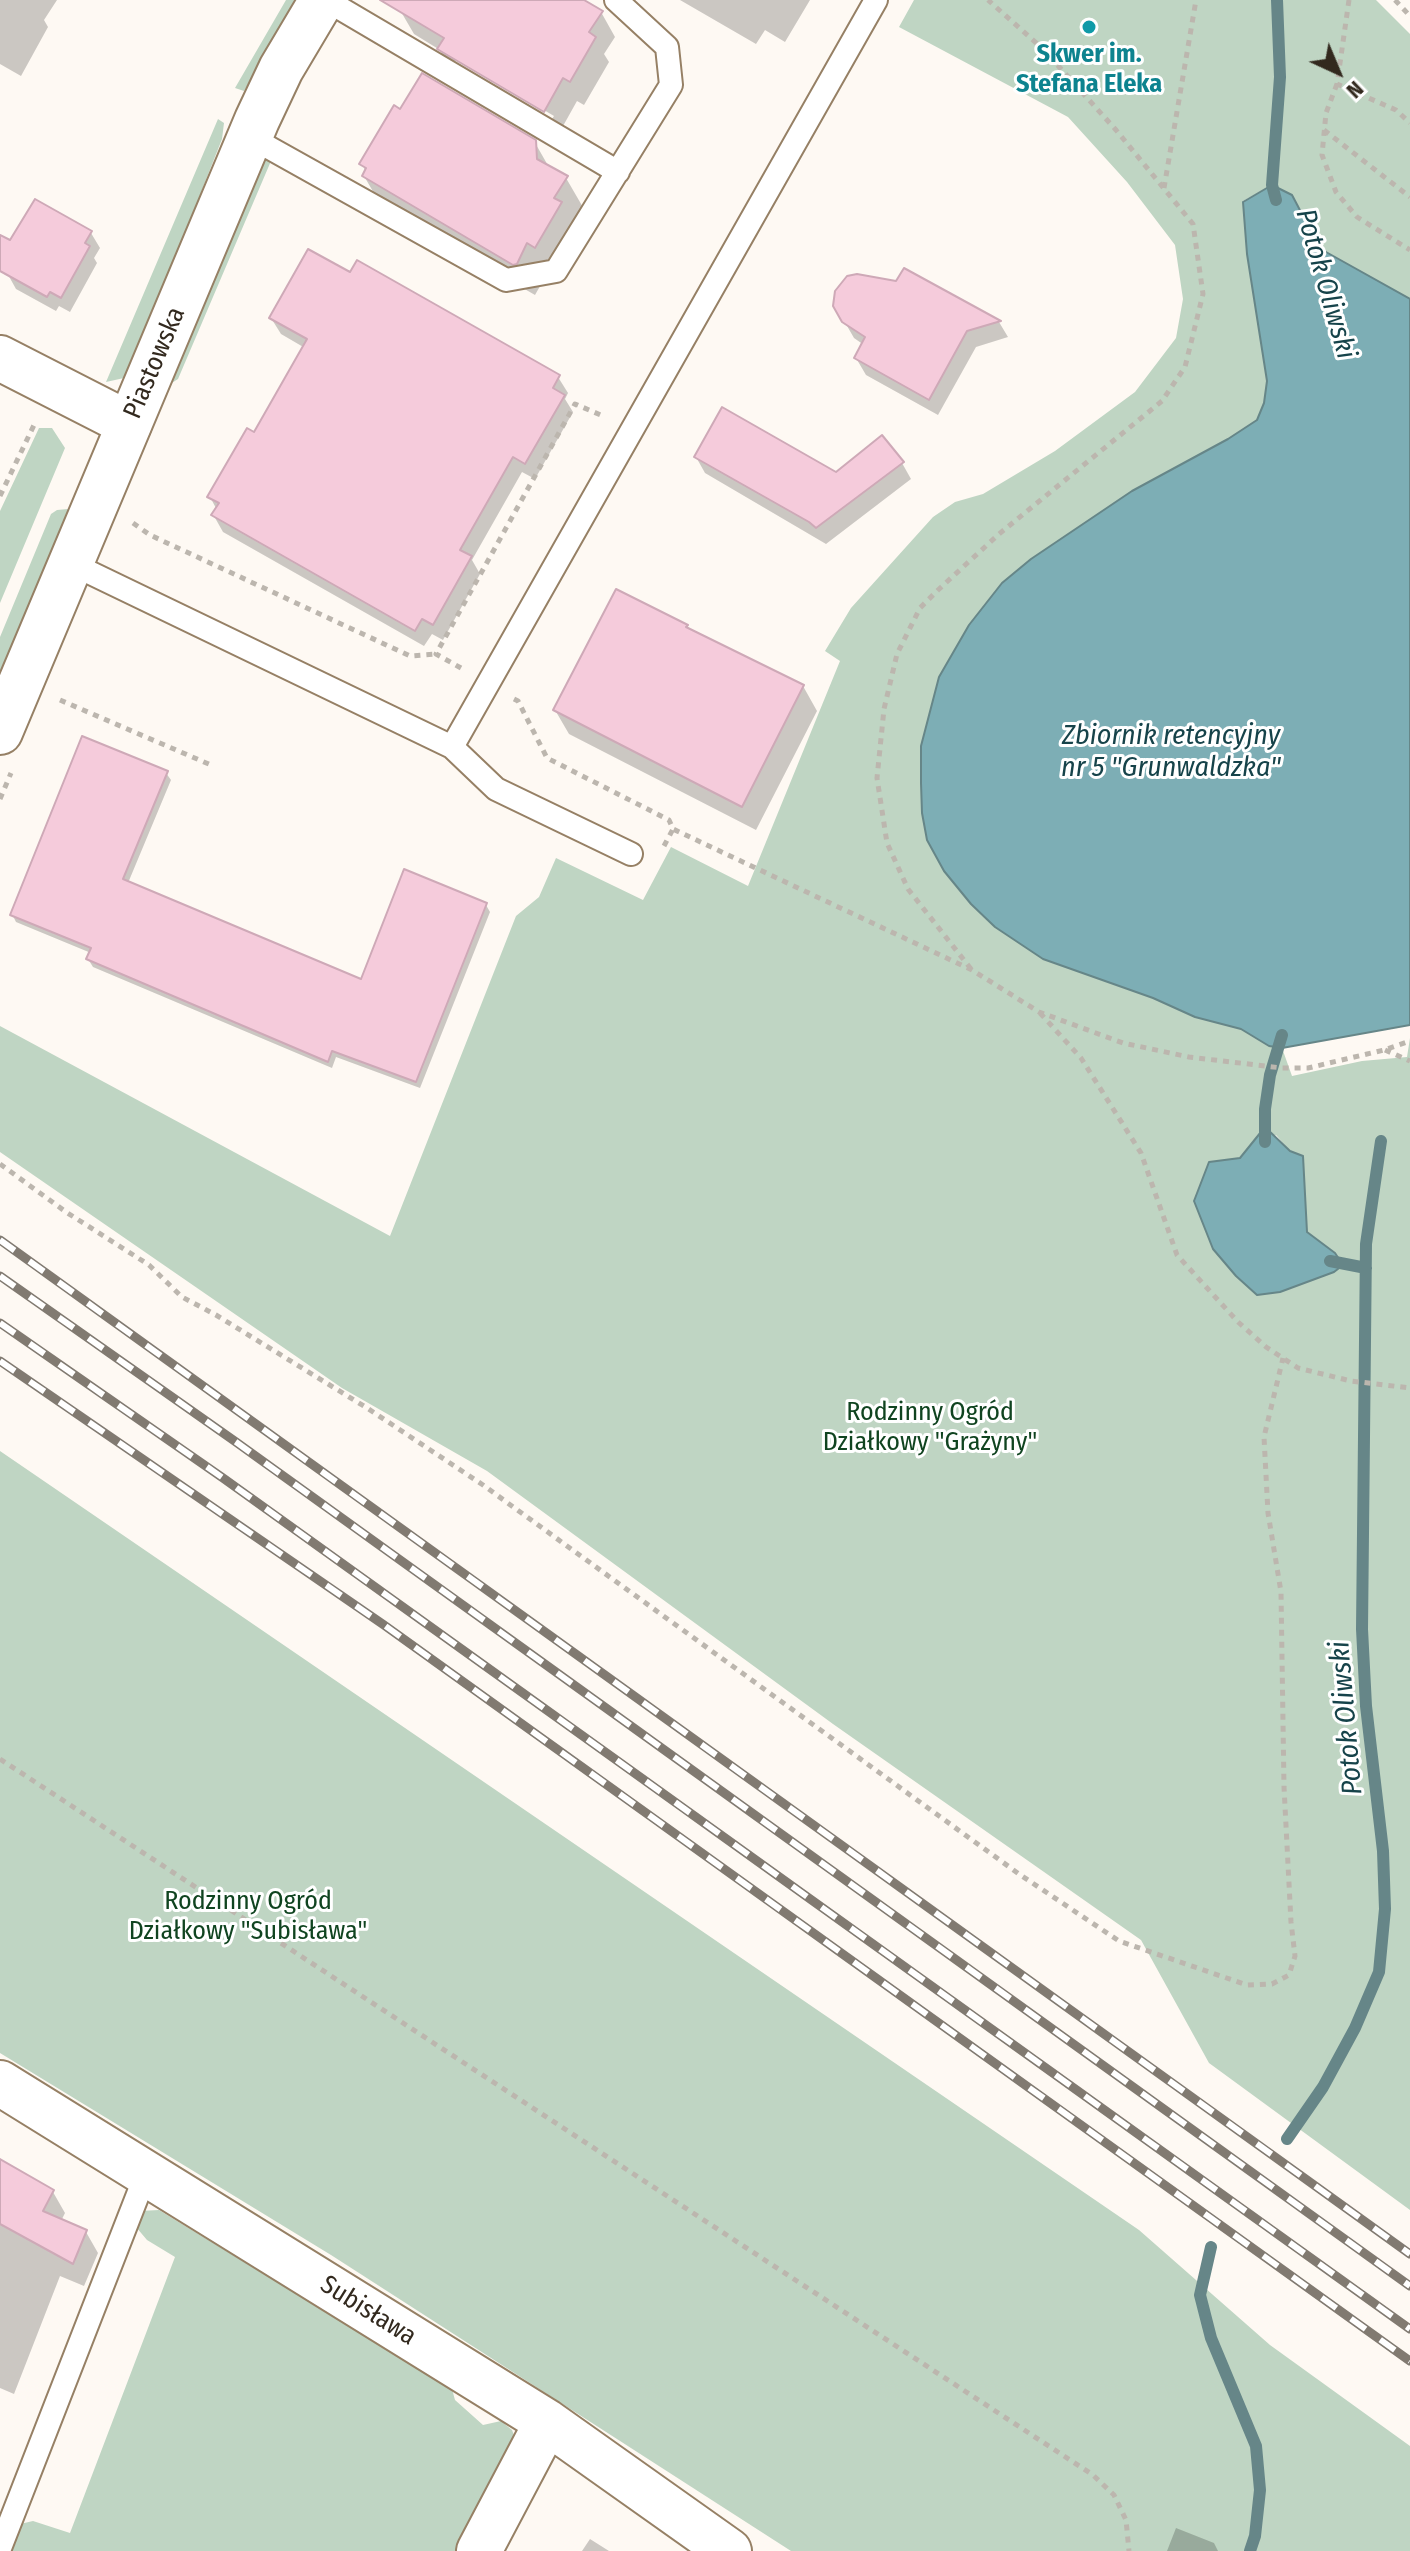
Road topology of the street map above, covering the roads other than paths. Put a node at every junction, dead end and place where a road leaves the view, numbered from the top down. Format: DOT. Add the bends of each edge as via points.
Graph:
graph roads {
  1 [pos="324,0"];
  2 [pos="616,0"];
  3 [pos="876,0"];
  4 [pos="250,137"];
  5 [pos="618,172"];
  6 [pos="0,358"];
  7 [pos="129,424"];
  8 [pos="70,563"];
  9 [pos="0,732"];
  10 [pos="452,747"];
  11 [pos="631,854"];
  12 [pos="0,2083"];
  13 [pos="146,2174"];
  14 [pos="547,2422"];
  15 [pos="0,2548"];
  16 [pos="479,2551"];
  17 [pos="729,2551"];
  1 -- 4 [label="street, Piastowska" via="281,69"];
  1 -- 5 [label="lane"];
  2 -- 5 [label="lane" via="667,47 671,85"];
  3 -- 10 [label="lane"];
  4 -- 5 [label="lane" via="506,280 556,271"];
  4 -- 7 [label="street, Piastowska"];
  6 -- 7 [label="street"];
  7 -- 8 [label="street, Piastowska"];
  8 -- 9 [label="street, Piastowska"];
  8 -- 10 [label="lane"];
  10 -- 11 [label="lane" via="496,789"];
  12 -- 13 [label="street, Subisława"];
  13 -- 14 [label="street, Subisława"];
  13 -- 15 [label="lane"];
  14 -- 16 [label="street"];
  14 -- 17 [label="street, Subisława"];
}
